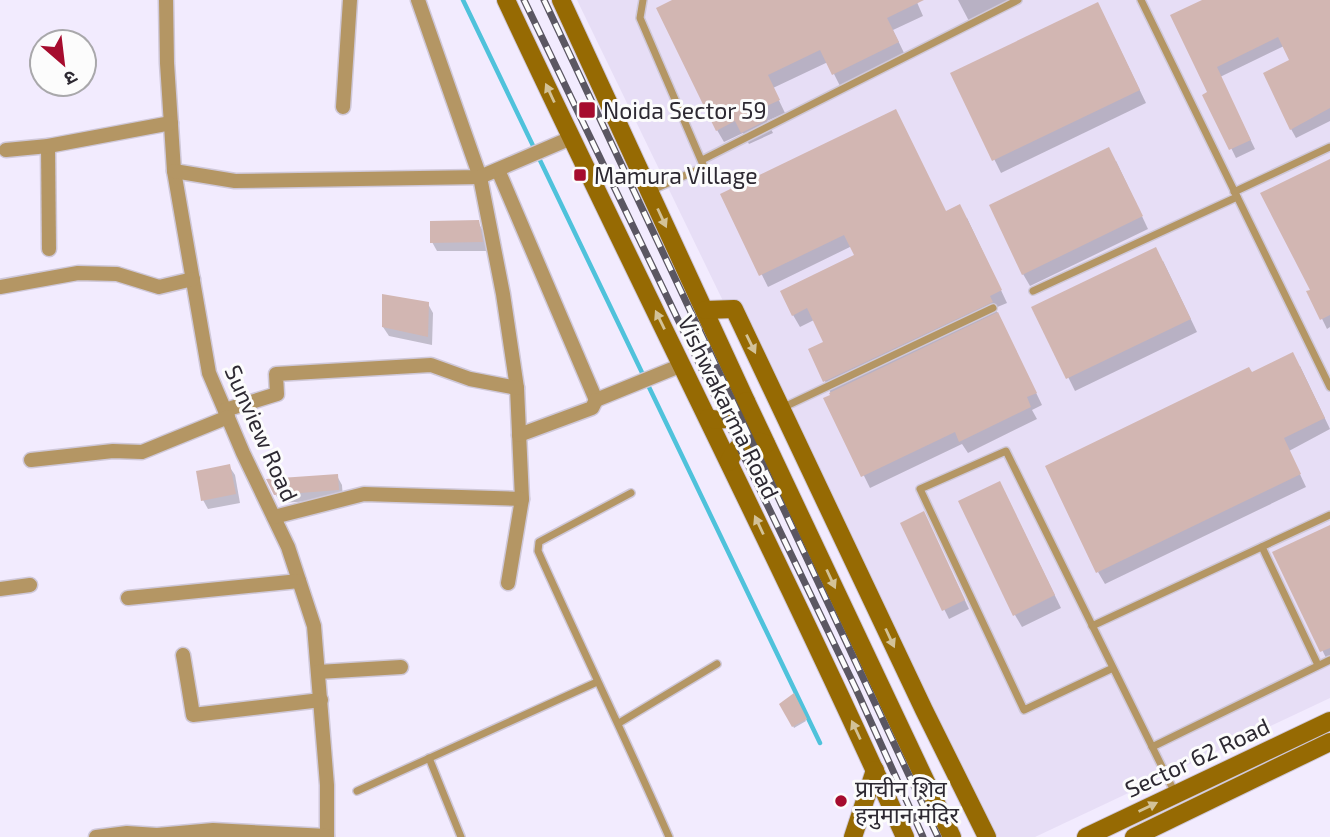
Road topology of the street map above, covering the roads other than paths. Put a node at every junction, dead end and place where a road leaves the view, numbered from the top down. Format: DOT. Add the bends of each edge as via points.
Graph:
graph roads {
  1 [pos="166,0"];
  2 [pos="350,0"];
  3 [pos="418,0"];
  4 [pos="506,0"];
  5 [pos="561,0"];
  6 [pos="643,0"];
  7 [pos="1018,0"];
  8 [pos="1141,0"];
  9 [pos="343,107"];
  10 [pos="171,123"];
  11 [pos="571,138"];
  12 [pos="48,146"];
  13 [pos="1330,147"];
  14 [pos="6,150"];
  15 [pos="702,160"];
  16 [pos="498,170"];
  17 [pos="174,171"];
  18 [pos="480,177"];
  19 [pos="649,191"];
  20 [pos="1235,195"];
  21 [pos="49,249"];
  22 [pos="193,279"];
  23 [pos="0,287"];
  24 [pos="1033,291"];
  25 [pos="993,308"];
  26 [pos="705,310"];
  27 [pos="682,365"];
  28 [pos="1330,387"];
  29 [pos="517,388"];
  30 [pos="596,400"];
  31 [pos="746,401"];
  32 [pos="782,408"];
  33 [pos="226,413"];
  34 [pos="708,418"];
  35 [pos="519,435"];
  36 [pos="766,444"];
  37 [pos="32,460"];
  38 [pos="729,462"];
  39 [pos="820,489"];
  40 [pos="631,493"];
  41 [pos="790,494"];
  42 [pos="522,499"];
  43 [pos="1330,515"];
  44 [pos="274,517"];
  45 [pos="1262,547"];
  46 [pos="299,581"];
  47 [pos="508,583"];
  48 [pos="30,585"];
  49 [pos="0,589"];
  50 [pos="128,598"];
  51 [pos="1092,626"];
  52 [pos="183,655"];
  53 [pos="1330,660"];
  54 [pos="717,664"];
  55 [pos="1318,665"];
  56 [pos="401,667"];
  57 [pos="1113,668"];
  58 [pos="318,672"];
  59 [pos="597,682"];
  60 [pos="321,700"];
  61 [pos="924,710"];
  62 [pos="1330,721"];
  63 [pos="619,723"];
  64 [pos="899,723"];
  65 [pos="1330,742"];
  66 [pos="1152,747"];
  67 [pos="429,758"];
  68 [pos="1246,761"];
  69 [pos="874,770"];
  70 [pos="1255,778"];
  71 [pos="357,791"];
  72 [pos="1175,794"];
  73 [pos="327,836"];
  74 [pos="96,837"];
  75 [pos="461,837"];
  76 [pos="669,837"];
  77 [pos="853,837"];
  78 [pos="905,837"];
  79 [pos="952,837"];
  80 [pos="987,837"];
  81 [pos="1086,837"];
  82 [pos="1133,837"];
  1 -- 10 [label="street, Sunview Road"];
  2 -- 9 [label="street"];
  3 -- 18 [label="street"];
  11 -- 4 [label="main road, Vishwakarma Road, one-way"];
  5 -- 19 [label="main road, Vishwakarma Road"];
  6 -- 15 [label="lane" via="640,18"];
  7 -- 15 [label="lane"];
  8 -- 20 [label="lane"];
  10 -- 12 [label="street"];
  10 -- 17 [label="street, Sunview Road"];
  11 -- 16 [label="street"];
  27 -- 11 [label="main road, Vishwakarma Road, one-way"];
  12 -- 14 [label="street"];
  12 -- 21 [label="street"];
  13 -- 20 [label="lane"];
  15 -- 19 [label="lane" via="704,167"];
  16 -- 18 [label="street"];
  16 -- 30 [label="street"];
  17 -- 18 [label="street" via="234,181"];
  17 -- 22 [label="street, Sunview Road"];
  18 -- 29 [label="street"];
  19 -- 26 [label="main road, Vishwakarma Road, one-way"];
  20 -- 24 [label="lane"];
  20 -- 28 [label="lane"];
  22 -- 23 [label="street" via="159,288 117,274 78,273"];
  22 -- 33 [label="street, Sunview Road" via="209,373"];
  25 -- 32 [label="lane"];
  26 -- 31 [label="main road, Vishwakarma Road"];
  26 -- 32 [label="main road, one-way" via="734,309"];
  27 -- 30 [label="street"];
  27 -- 34 [label="main road, Vishwakarma Road"];
  29 -- 33 [label="street" via="431,365 276,374 277,394"];
  29 -- 35 [label="street"];
  30 -- 35 [label="street" via="592,408"];
  31 -- 34 [label="main road" via="733,417"];
  31 -- 36 [label="main road, Vishwakarma Road"];
  32 -- 39 [label="main road"];
  33 -- 37 [label="street" via="142,452"];
  33 -- 44 [label="street, Sunview Road"];
  34 -- 38 [label="main road, Vishwakarma Road"];
  35 -- 42 [label="street"];
  36 -- 38 [label="main road" via="756,439 743,443"];
  36 -- 41 [label="main road, Vishwakarma Road"];
  69 -- 38 [label="main road, Vishwakarma Road, one-way"];
  39 -- 41 [label="main road"];
  39 -- 61 [label="main road, one-way"];
  40 -- 59 [label="lane" via="538,546"];
  41 -- 64 [label="main road, Vishwakarma Road, one-way"];
  42 -- 44 [label="street" via="364,494"];
  42 -- 47 [label="street"];
  43 -- 45 [label="lane"];
  44 -- 46 [label="street, Sunview Road"];
  45 -- 51 [label="lane"];
  45 -- 55 [label="lane"];
  46 -- 50 [label="street"];
  46 -- 58 [label="street, Sunview Road" via="314,626"];
  48 -- 49 [label="street"];
  51 -- 57 [label="lane"];
  51 -- 57 [label="lane" via="1006,451 920,489 1024,710"];
  52 -- 60 [label="street" via="193,715"];
  53 -- 55 [label="lane"];
  54 -- 63 [label="lane"];
  55 -- 66 [label="lane"];
  56 -- 58 [label="street"];
  57 -- 66 [label="lane"];
  58 -- 60 [label="street, Sunview Road"];
  59 -- 63 [label="lane"];
  59 -- 67 [label="lane"];
  60 -- 73 [label="street, Sunview Road"];
  61 -- 64 [label="main road"];
  61 -- 80 [label="main road"];
  62 -- 68 [label="main road, Sector 62 Road"];
  63 -- 76 [label="lane"];
  64 -- 79 [label="main road, Vishwakarma Road"];
  65 -- 70 [label="main road, Sector 62 Road"];
  66 -- 72 [label="lane"];
  67 -- 71 [label="lane"];
  67 -- 75 [label="lane"];
  68 -- 70 [label="main road"];
  68 -- 72 [label="main road, Sector 62 Road"];
  69 -- 77 [label="main road"];
  69 -- 78 [label="main road, Vishwakarma Road"];
  70 -- 82 [label="main road, Sector 62 Road"];
  81 -- 72 [label="main road, Sector 62 Road, one-way"];
  73 -- 74 [label="street" via="213,830"];
}
